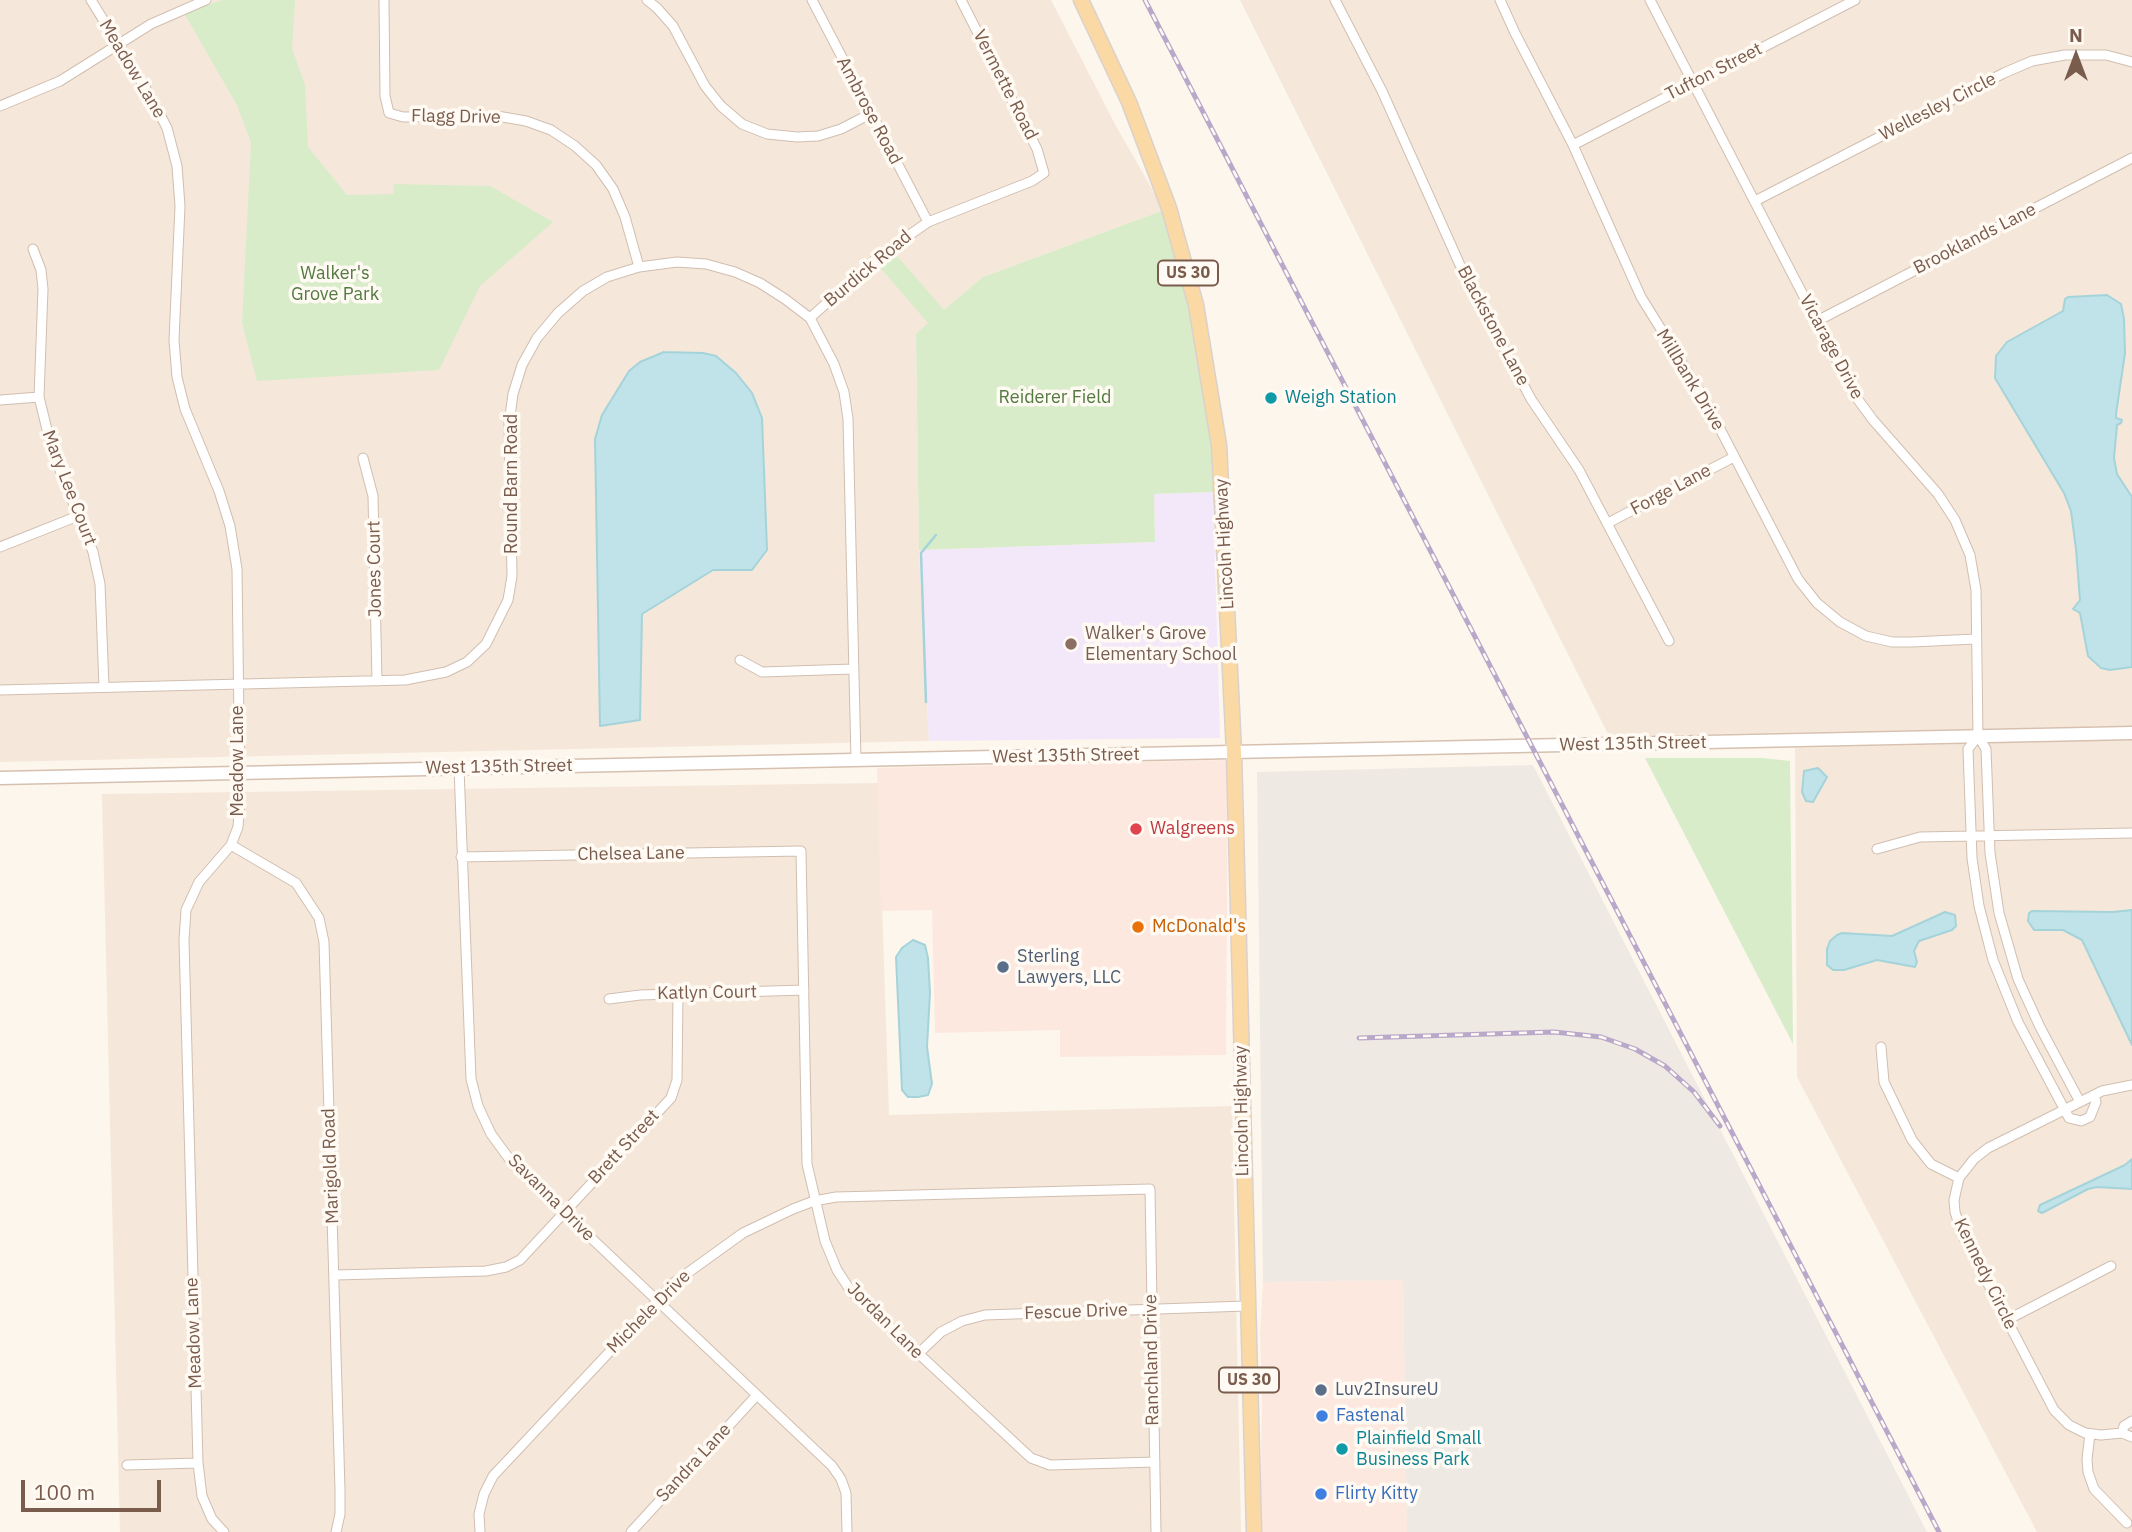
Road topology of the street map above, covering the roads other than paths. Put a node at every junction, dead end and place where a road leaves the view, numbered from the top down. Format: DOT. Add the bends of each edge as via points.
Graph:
graph roads {
  1 [pos="91,0"];
  2 [pos="206,0"];
  3 [pos="384,0"];
  4 [pos="647,0"];
  5 [pos="812,0"];
  6 [pos="961,0"];
  7 [pos="1081,0"];
  8 [pos="1335,0"];
  9 [pos="1500,0"];
  10 [pos="1650,0"];
  11 [pos="1855,0"];
  12 [pos="118,45"];
  13 [pos="2132,62"];
  14 [pos="1693,83"];
  15 [pos="0,106"];
  16 [pos="870,114"];
  17 [pos="1573,145"];
  18 [pos="2132,158"];
  19 [pos="1044,173"];
  20 [pos="1755,201"];
  21 [pos="928,222"];
  22 [pos="33,249"];
  23 [pos="639,267"];
  24 [pos="810,318"];
  25 [pos="1817,321"];
  26 [pos="39,397"];
  27 [pos="0,400"];
  28 [pos="1734,457"];
  29 [pos="363,458"];
  30 [pos="78,516"];
  31 [pos="1608,523"];
  32 [pos="0,547"];
  33 [pos="1975,639"];
  34 [pos="1669,641"];
  35 [pos="740,660"];
  36 [pos="853,669"];
  37 [pos="377,681"];
  38 [pos="237,683"];
  39 [pos="104,687"];
  40 [pos="0,690"];
  41 [pos="2132,733"];
  42 [pos="1978,736"];
  43 [pos="1234,752"];
  44 [pos="856,760"];
  45 [pos="458,768"];
  46 [pos="239,772"];
  47 [pos="0,778"];
  48 [pos="2132,833"];
  49 [pos="1970,836"];
  50 [pos="1988,836"];
  51 [pos="231,845"];
  52 [pos="1877,849"];
  53 [pos="801,851"];
  54 [pos="461,857"];
  55 [pos="1999,913"];
  56 [pos="1982,917"];
  57 [pos="2018,979"];
  58 [pos="2002,985"];
  59 [pos="804,990"];
  60 [pos="678,994"];
  61 [pos="609,999"];
  62 [pos="2040,1027"];
  63 [pos="2025,1036"];
  64 [pos="1881,1047"];
  65 [pos="2132,1085"];
  66 [pos="2094,1095"];
  67 [pos="2080,1101"];
  68 [pos="2063,1110"];
  69 [pos="1959,1178"];
  70 [pos="1150,1189"];
  71 [pos="814,1201"];
  72 [pos="563,1212"];
  73 [pos="2111,1266"];
  74 [pos="335,1275"];
  75 [pos="656,1300"];
  76 [pos="1247,1306"];
  77 [pos="1151,1309"];
  78 [pos="2007,1320"];
  79 [pos="918,1354"];
  80 [pos="757,1395"];
  81 [pos="2132,1421"];
  82 [pos="2122,1433"];
  83 [pos="2090,1434"];
  84 [pos="2132,1437"];
  85 [pos="1155,1462"];
  86 [pos="198,1463"];
  87 [pos="127,1465"];
  88 [pos="2127,1523"];
  89 [pos="224,1532"];
  90 [pos="336,1532"];
  91 [pos="480,1532"];
  92 [pos="631,1532"];
  93 [pos="847,1532"];
  94 [pos="1156,1532"];
  95 [pos="1254,1532"];
  1 -- 12 [label="street, Meadow Lane"];
  2 -- 12 [label="street" via="151,24"];
  3 -- 23 [label="street, Flagg Drive" via="389,113 403,117 497,116 551,130 596,165 613,189"];
  4 -- 16 [label="street" via="673,26 705,86 742,124 767,134 818,136"];
  5 -- 16 [label="street, Ambrose Road"];
  6 -- 19 [label="street, Vermette Road" via="1038,149"];
  7 -- 43 [label="main road, Lincoln Highway / US 30" via="1141,131 1196,305 1222,474"];
  8 -- 31 [label="street, Blackstone Lane" via="1518,376"];
  9 -- 17 [label="street, Millbank Drive"];
  10 -- 14 [label="street, Vicarage Drive"];
  11 -- 14 [label="street, Tufton Street"];
  12 -- 15 [label="street" via="60,81"];
  12 -- 38 [label="street, Meadow Lane" via="167,128 177,166 177,377 185,410 230,526 237,569"];
  13 -- 20 [label="street, Wellesley Circle" via="2106,55 2032,61"];
  14 -- 17 [label="street, Tufton Street"];
  14 -- 20 [label="street, Vicarage Drive"];
  16 -- 21 [label="street, Ambrose Road"];
  17 -- 28 [label="street, Millbank Drive" via="1646,307 1705,400"];
  18 -- 25 [label="street, Brooklands Lane"];
  19 -- 21 [label="street, Burdick Road"];
  20 -- 25 [label="street, Vicarage Drive"];
  21 -- 24 [label="street, Burdick Road" via="878,257"];
  22 -- 26 [label="street, Mary Lee Court" via="43,289"];
  23 -- 24 [label="street, Round Barn Road" via="677,262 735,272 760,283"];
  23 -- 37 [label="street, Round Barn Road" via="583,291 537,338 522,365 509,423 509,600 486,644 467,662 446,672 413,680"];
  24 -- 36 [label="street, Round Barn Road" via="834,363 848,419"];
  25 -- 33 [label="street, Vicarage Drive" via="1856,397 1955,520 1972,566"];
  26 -- 27 [label="street"];
  26 -- 30 [label="street, Mary Lee Court" via="52,450"];
  28 -- 31 [label="street, Forge Lane"];
  28 -- 33 [label="street, Millbank Drive" via="1798,579 1839,622 1866,636 1892,642"];
  29 -- 37 [label="street, Jones Court" via="373,496"];
  30 -- 32 [label="street"];
  30 -- 39 [label="street, Mary Lee Court" via="100,584"];
  31 -- 34 [label="street, Blackstone Lane"];
  33 -- 42 [label="street, Vicarage Drive"];
  35 -- 36 [label="street" via="762,672"];
  36 -- 44 [label="street, Round Barn Road"];
  37 -- 38 [label="street, Round Barn Road"];
  38 -- 39 [label="street, Round Barn Road"];
  38 -- 46 [label="street, Meadow Lane"];
  39 -- 40 [label="street, Round Barn Road"];
  41 -- 42 [label="street, West 135th Street"];
  42 -- 43 [label="street, West 135th Street"];
  42 -- 49 [label="street, Vicarage Drive" via="1968,749"];
  42 -- 50 [label="street, Vicarage Drive" via="1986,749"];
  43 -- 44 [label="street, West 135th Street"];
  43 -- 76 [label="main road, Lincoln Highway / US 30"];
  44 -- 45 [label="street, West 135th Street"];
  45 -- 46 [label="street, West 135th Street"];
  45 -- 54 [label="street, Savanna Drive"];
  46 -- 47 [label="street, West 135th Street"];
  46 -- 51 [label="street, Meadow Lane" via="238,827"];
  48 -- 50 [label="street"];
  49 -- 50 [label="street"];
  49 -- 52 [label="street" via="1920,837"];
  49 -- 56 [label="street, Vicarage Drive"];
  50 -- 55 [label="street, Vicarage Drive"];
  51 -- 74 [label="street, Marigold Road" via="296,883 319,918 324,942"];
  51 -- 86 [label="street, Meadow Lane" via="199,882 186,910 184,940"];
  53 -- 54 [label="street, Chelsea Lane"];
  53 -- 59 [label="street, Jordan Lane"];
  54 -- 72 [label="street, Savanna Drive" via="469,1054 478,1106 513,1164"];
  55 -- 56 [label="street"];
  55 -- 57 [label="street, Vicarage Drive"];
  56 -- 58 [label="street, Vicarage Drive"];
  57 -- 58 [label="street"];
  57 -- 62 [label="street, Vicarage Drive"];
  58 -- 63 [label="street, Vicarage Drive"];
  59 -- 60 [label="street, Katlyn Court"];
  59 -- 71 [label="street, Jordan Lane" via="807,1164"];
  60 -- 61 [label="street, Katlyn Court"];
  60 -- 72 [label="street, Brett Street" via="677,1080 671,1098"];
  62 -- 63 [label="street"];
  62 -- 67 [label="street, Vicarage Drive"];
  63 -- 68 [label="street, Vicarage Drive"];
  64 -- 69 [label="street" via="1884,1082 1912,1140 1931,1164"];
  65 -- 66 [label="street"];
  66 -- 67 [label="street"];
  66 -- 68 [label="street" via="2094,1112 2081,1121 2069,1118"];
  67 -- 68 [label="street"];
  68 -- 69 [label="street" via="1988,1148"];
  69 -- 78 [label="street, Kennedy Circle" via="1954,1200 1957,1223"];
  70 -- 71 [label="street, Michele Drive" via="853,1196"];
  70 -- 77 [label="street, Ranchland Drive"];
  71 -- 75 [label="street, Michele Drive" via="743,1233"];
  71 -- 79 [label="street, Jordan Lane" via="825,1241 850,1290"];
  72 -- 74 [label="street, Brett Street" via="520,1260 506,1268"];
  72 -- 75 [label="street, Savanna Drive"];
  73 -- 78 [label="street"];
  74 -- 90 [label="street, Marigold Road" via="340,1490"];
  75 -- 80 [label="street, Savanna Drive"];
  75 -- 91 [label="street, Michele Drive" via="493,1476 484,1494"];
  76 -- 77 [label="street, Fescue Drive"];
  76 -- 95 [label="main road, Lincoln Highway / US 30"];
  77 -- 79 [label="street, Fescue Drive" via="985,1315 941,1332"];
  77 -- 85 [label="street, Ranchland Drive"];
  78 -- 83 [label="street, Kennedy Circle" via="2054,1410 2068,1424"];
  79 -- 85 [label="street, Jordan Lane" via="1031,1458 1049,1465"];
  80 -- 92 [label="street, Sandra Lane"];
  80 -- 93 [label="street, Savanna Drive" via="841,1479"];
  81 -- 82 [label="street"];
  82 -- 83 [label="street"];
  82 -- 84 [label="street"];
  83 -- 88 [label="street" via="2087,1459 2094,1489"];
  85 -- 94 [label="street, Ranchland Drive"];
  86 -- 87 [label="street"];
  86 -- 89 [label="street, Meadow Lane" via="202,1496"];
}
